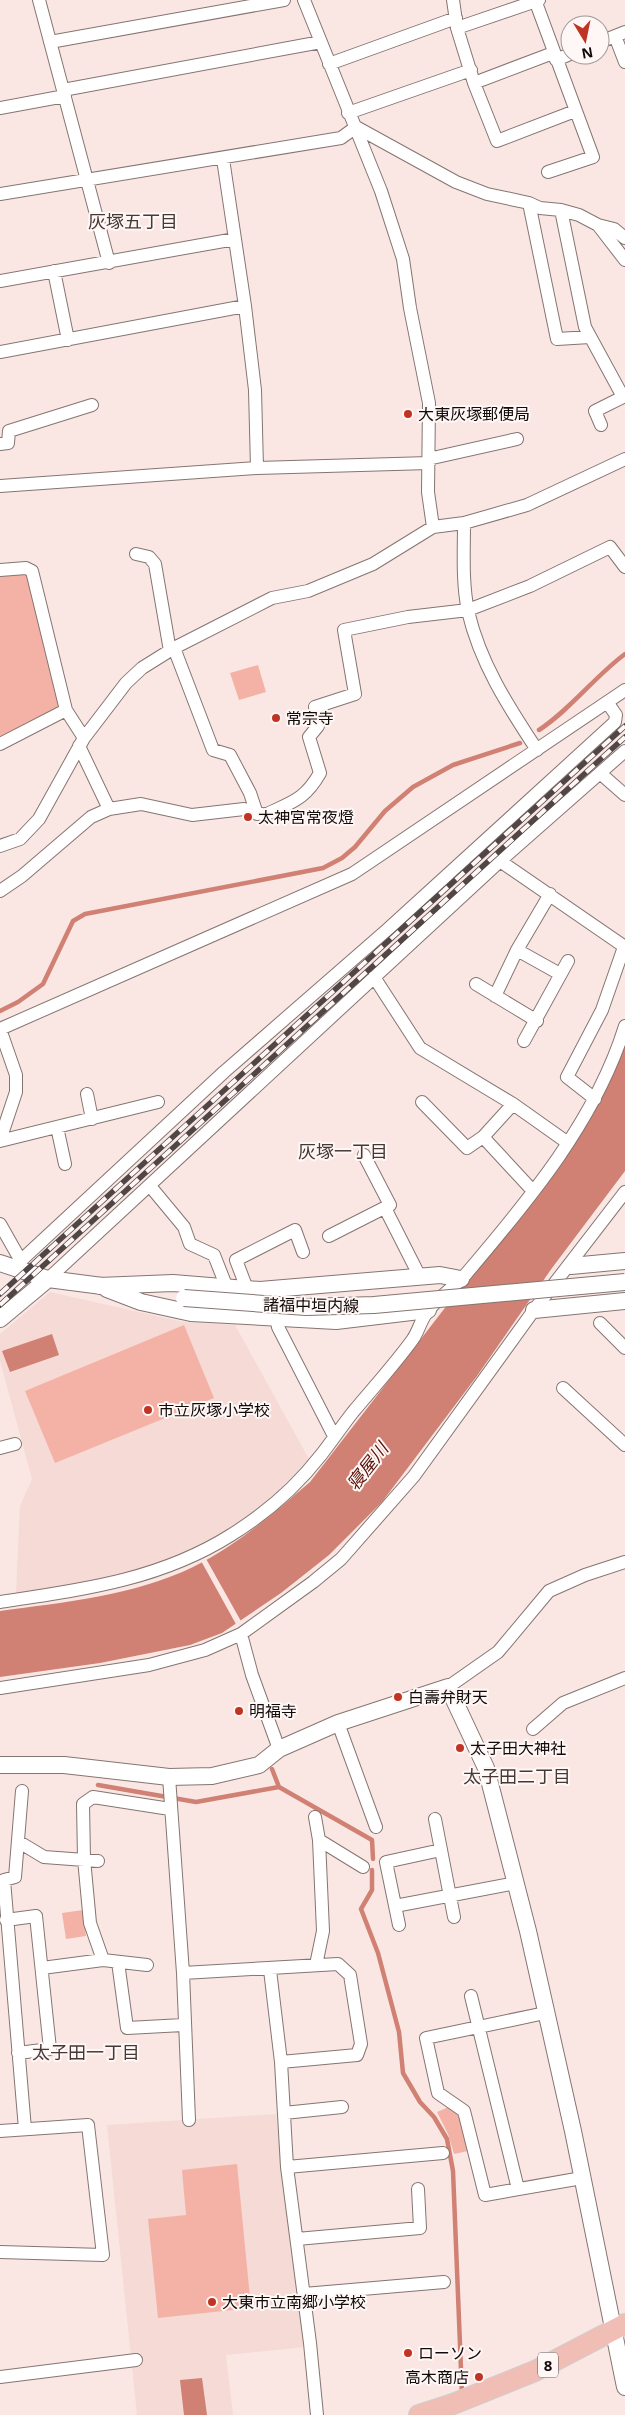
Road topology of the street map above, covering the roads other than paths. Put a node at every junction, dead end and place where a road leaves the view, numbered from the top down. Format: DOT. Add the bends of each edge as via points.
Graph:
graph roads {
  1 [pos="284,0"];
  2 [pos="304,0"];
  3 [pos="454,0"];
  4 [pos="42,1"];
  5 [pos="537,1"];
  6 [pos="457,23"];
  7 [pos="620,34"];
  8 [pos="50,42"];
  9 [pos="321,42"];
  10 [pos="560,55"];
  11 [pos="554,56"];
  12 [pos="625,62"];
  13 [pos="329,64"];
  14 [pos="471,70"];
  15 [pos="474,83"];
  16 [pos="64,93"];
  17 [pos="0,108"];
  18 [pos="575,111"];
  19 [pos="348,113"];
  20 [pos="356,127"];
  21 [pos="223,159"];
  22 [pos="548,172"];
  23 [pos="88,180"];
  24 [pos="0,194"];
  25 [pos="529,203"];
  26 [pos="561,210"];
  27 [pos="598,226"];
  28 [pos="625,238"];
  29 [pos="235,239"];
  30 [pos="625,260"];
  31 [pos="109,263"];
  32 [pos="54,271"];
  33 [pos="0,281"];
  34 [pos="246,306"];
  35 [pos="590,336"];
  36 [pos="68,340"];
  37 [pos="0,352"];
  38 [pos="92,405"];
  39 [pos="601,425"];
  40 [pos="4,428"];
  41 [pos="517,439"];
  42 [pos="0,444"];
  43 [pos="625,459"];
  44 [pos="428,461"];
  45 [pos="258,468"];
  46 [pos="0,486"];
  47 [pos="464,523"];
  48 [pos="433,527"];
  49 [pos="136,554"];
  50 [pos="625,567"];
  51 [pos="0,570"];
  52 [pos="468,610"];
  53 [pos="172,649"];
  54 [pos="625,690"];
  55 [pos="607,702"];
  56 [pos="66,710"];
  57 [pos="82,742"];
  58 [pos="0,744"];
  59 [pos="537,750"];
  60 [pos="625,751"];
  61 [pos="600,773"];
  62 [pos="625,795"];
  63 [pos="108,809"];
  64 [pos="257,814"];
  65 [pos="0,846"];
  66 [pos="500,861"];
  67 [pos="0,892"];
  68 [pos="550,894"];
  69 [pos="625,947"];
  70 [pos="517,950"];
  71 [pos="568,961"];
  72 [pos="560,974"];
  73 [pos="374,977"];
  74 [pos="476,984"];
  75 [pos="495,996"];
  76 [pos="537,1021"];
  77 [pos="625,1026"];
  78 [pos="1,1033"];
  79 [pos="524,1042"];
  80 [pos="87,1094"];
  81 [pos="595,1099"];
  82 [pos="158,1102"];
  83 [pos="422,1102"];
  84 [pos="513,1104"];
  85 [pos="92,1119"];
  86 [pos="57,1127"];
  87 [pos="1,1135"];
  88 [pos="483,1137"];
  89 [pos="568,1143"];
  90 [pos="364,1155"];
  91 [pos="64,1164"];
  92 [pos="150,1186"];
  93 [pos="534,1191"];
  94 [pos="625,1192"];
  95 [pos="385,1208"];
  96 [pos="0,1224"];
  97 [pos="329,1236"];
  98 [pos="303,1252"];
  99 [pos="625,1261"];
  100 [pos="12,1264"];
  101 [pos="570,1266"];
  102 [pos="420,1277"];
  103 [pos="0,1279"];
  104 [pos="48,1279"];
  105 [pos="461,1280"];
  106 [pos="625,1282"];
  107 [pos="99,1286"];
  108 [pos="227,1288"];
  109 [pos="246,1289"];
  110 [pos="625,1300"];
  111 [pos="428,1310"];
  112 [pos="534,1310"];
  113 [pos="276,1318"];
  114 [pos="0,1319"];
  115 [pos="600,1323"];
  116 [pos="625,1348"];
  117 [pos="563,1388"];
  118 [pos="334,1436"];
  119 [pos="16,1444"];
  120 [pos="625,1445"];
  121 [pos="0,1448"];
  122 [pos="625,1562"];
  123 [pos="0,1602"];
  124 [pos="241,1634"];
  125 [pos="625,1678"];
  126 [pos="448,1687"];
  127 [pos="0,1688"];
  128 [pos="338,1723"];
  129 [pos="533,1729"];
  130 [pos="279,1749"];
  131 [pos="0,1765"];
  132 [pos="22,1791"];
  133 [pos="170,1796"];
  134 [pos="315,1817"];
  135 [pos="435,1819"];
  136 [pos="376,1827"];
  137 [pos="319,1840"];
  138 [pos="19,1842"];
  139 [pos="441,1850"];
  140 [pos="84,1859"];
  141 [pos="98,1860"];
  142 [pos="363,1867"];
  143 [pos="516,1883"];
  144 [pos="450,1896"];
  145 [pos="395,1906"];
  146 [pos="454,1917"];
  147 [pos="6,1920"];
  148 [pos="399,1925"];
  149 [pos="103,1960"];
  150 [pos="118,1962"];
  151 [pos="147,1966"];
  152 [pos="316,1966"];
  153 [pos="42,1968"];
  154 [pos="270,1970"];
  155 [pos="183,1973"];
  156 [pos="471,1996"];
  157 [pos="546,2013"];
  158 [pos="183,2025"];
  159 [pos="477,2026"];
  160 [pos="18,2054"];
  161 [pos="281,2062"];
  162 [pos="342,2108"];
  163 [pos="284,2113"];
  164 [pos="189,2120"];
  165 [pos="25,2130"];
  166 [pos="0,2131"];
  167 [pos="443,2153"];
  168 [pos="287,2167"];
  169 [pos="582,2178"];
  170 [pos="418,2189"];
  171 [pos="518,2189"];
  172 [pos="297,2239"];
  173 [pos="0,2252"];
  174 [pos="444,2282"];
  175 [pos="304,2294"];
  176 [pos="620,2327"];
  177 [pos="136,2360"];
  178 [pos="0,2378"];
  179 [pos="625,2387"];
  180 [pos="317,2415"];
  181 [pos="419,2415"];
  1 -- 8 [label="street"];
  2 -- 9 [label="street"];
  3 -- 6 [label="street"];
  4 -- 8 [label="street"];
  5 -- 6 [label="street"];
  5 -- 11 [label="street"];
  6 -- 13 [label="street"];
  6 -- 14 [label="street"];
  7 -- 12 [label="street"];
  8 -- 16 [label="street"];
  9 -- 13 [label="street"];
  9 -- 16 [label="street"];
  10 -- 11 [label="street"];
  11 -- 15 [label="street"];
  11 -- 18 [label="street"];
  13 -- 19 [label="street"];
  14 -- 15 [label="street"];
  14 -- 19 [label="street"];
  15 -- 18 [label="street" via="497,142"];
  16 -- 17 [label="street"];
  16 -- 23 [label="street"];
  18 -- 22 [label="street" via="593,157"];
  19 -- 20 [label="street"];
  20 -- 21 [label="street" via="341,138"];
  20 -- 25 [label="street" via="456,182 487,194"];
  20 -- 44 [label="street" via="403,259 429,403"];
  21 -- 23 [label="street"];
  21 -- 29 [label="street"];
  23 -- 24 [label="street"];
  23 -- 31 [label="street"];
  25 -- 26 [label="street" via="540,208"];
  25 -- 35 [label="street" via="557,339"];
  26 -- 27 [label="street" via="579,215"];
  26 -- 35 [label="street" via="585,327"];
  27 -- 28 [label="street" via="614,229"];
  27 -- 30 [label="street"];
  29 -- 31 [label="street"];
  29 -- 34 [label="street"];
  31 -- 32 [label="street"];
  32 -- 33 [label="street"];
  32 -- 36 [label="street"];
  34 -- 36 [label="street"];
  34 -- 45 [label="street" via="255,390"];
  35 -- 39 [label="street" via="623,397 595,411"];
  36 -- 37 [label="street"];
  38 -- 40 [label="street"];
  40 -- 42 [label="street" via="8,443"];
  41 -- 44 [label="street"];
  43 -- 47 [label="street" via="527,505"];
  44 -- 45 [label="street"];
  44 -- 48 [label="street"];
  45 -- 46 [label="street"];
  47 -- 48 [label="street"];
  47 -- 52 [label="street"];
  48 -- 53 [label="street" via="373,564 308,591 272,598"];
  49 -- 53 [label="street" via="148,557 155,564"];
  50 -- 52 [label="street" via="610,546 530,586"];
  51 -- 56 [label="street" via="26,568 32,572"];
  52 -- 59 [label="street" via="498,691"];
  52 -- 64 [label="street" via="408,616 344,630 355,694 315,707 318,726 310,737 320,773 303,797 265,815"];
  53 -- 57 [label="street" via="142,668 126,683"];
  53 -- 64 [label="street" via="214,750 230,755"];
  54 -- 55 [label="street"];
  55 -- 59 [label="street"];
  55 -- 100 [label="street" via="616,715 615,722 388,930 224,1072"];
  56 -- 57 [label="street"];
  56 -- 58 [label="street"];
  57 -- 63 [label="street"];
  57 -- 65 [label="street" via="39,819 20,839"];
  59 -- 78 [label="street" via="352,874"];
  60 -- 61 [label="street"];
  61 -- 62 [label="street"];
  61 -- 66 [label="street"];
  63 -- 64 [label="street" via="142,804 192,815 244,809"];
  63 -- 67 [label="street" via="91,817"];
  66 -- 68 [label="street"];
  66 -- 73 [label="street"];
  68 -- 69 [label="street"];
  68 -- 70 [label="street"];
  69 -- 81 [label="street" via="602,1010 567,1076"];
  70 -- 72 [label="street"];
  70 -- 75 [label="street"];
  71 -- 72 [label="street"];
  72 -- 76 [label="street"];
  73 -- 84 [label="street" via="420,1048"];
  73 -- 92 [label="street"];
  74 -- 75 [label="street"];
  75 -- 76 [label="street"];
  76 -- 79 [label="street"];
  77 -- 81 [label="street" via="616,1056"];
  78 -- 87 [label="street" via="16,1075 16,1092"];
  80 -- 85 [label="street"];
  81 -- 89 [label="street"];
  82 -- 85 [label="street"];
  83 -- 88 [label="street" via="467,1148"];
  84 -- 88 [label="street"];
  84 -- 89 [label="street"];
  85 -- 86 [label="street"];
  86 -- 87 [label="street"];
  86 -- 91 [label="street"];
  88 -- 93 [label="street"];
  89 -- 93 [label="street"];
  90 -- 95 [label="street" via="390,1205"];
  92 -- 104 [label="street"];
  92 -- 108 [label="street" via="184,1227 190,1244 214,1255"];
  93 -- 105 [label="street"];
  94 -- 101 [label="street"];
  95 -- 97 [label="street"];
  95 -- 102 [label="street"];
  96 -- 100 [label="street"];
  98 -- 109 [label="street" via="295,1230 236,1260"];
  99 -- 101 [label="street"];
  100 -- 103 [label="street"];
  100 -- 104 [label="street, 諸福中垣内線"];
  101 -- 112 [label="street"];
  102 -- 105 [label="street" via="440,1275"];
  102 -- 109 [label="street"];
  104 -- 107 [label="street, 諸福中垣内線"];
  104 -- 114 [label="street"];
  105 -- 111 [label="street"];
  106 -- 107 [label="street, 諸福中垣内線, bridge" via="374,1305 306,1306 184,1298"];
  107 -- 108 [label="street" via="173,1283"];
  107 -- 113 [label="street" via="141,1302 191,1313"];
  108 -- 109 [label="street"];
  110 -- 112 [label="street"];
  111 -- 113 [label="street" via="336,1322"];
  111 -- 118 [label="street" via="414,1337"];
  112 -- 124 [label="street" via="414,1476 345,1556"];
  113 -- 118 [label="street"];
  115 -- 116 [label="street"];
  117 -- 120 [label="street"];
  118 -- 123 [label="street" via="321,1455 274,1505 198,1554 160,1570 99,1587"];
  119 -- 121 [label="street"];
  122 -- 126 [label="street" via="549,1591 498,1652"];
  124 -- 127 [label="street" via="181,1658"];
  124 -- 130 [label="street" via="252,1676"];
  125 -- 129 [label="street" via="563,1703"];
  126 -- 128 [label="street"];
  126 -- 143 [label="street" via="486,1768"];
  128 -- 130 [label="street"];
  128 -- 136 [label="street"];
  130 -- 133 [label="street" via="259,1765 212,1776"];
  131 -- 133 [label="street" via="64,1765"];
  132 -- 138 [label="street"];
  133 -- 140 [label="street" via="93,1797 83,1804"];
  133 -- 155 [label="street"];
  134 -- 137 [label="street"];
  135 -- 139 [label="street"];
  137 -- 142 [label="street"];
  137 -- 152 [label="street" via="323,1931"];
  138 -- 140 [label="street" via="44,1857"];
  138 -- 147 [label="street" via="15,1877 4,1880"];
  139 -- 144 [label="street"];
  139 -- 145 [label="street" via="386,1862"];
  140 -- 141 [label="street"];
  140 -- 149 [label="street" via="90,1923"];
  143 -- 144 [label="street"];
  143 -- 157 [label="street"];
  144 -- 145 [label="street"];
  144 -- 146 [label="street"];
  145 -- 148 [label="street"];
  147 -- 153 [label="street" via="36,1916"];
  147 -- 160 [label="street"];
  149 -- 150 [label="street"];
  149 -- 153 [label="street"];
  150 -- 151 [label="street"];
  150 -- 158 [label="street" via="127,2028"];
  152 -- 154 [label="street"];
  152 -- 161 [label="street" via="338,1964 350,1976 361,2044 357,2055"];
  153 -- 160 [label="street" via="50,2049"];
  154 -- 155 [label="street"];
  154 -- 161 [label="street"];
  155 -- 158 [label="street"];
  156 -- 159 [label="street"];
  157 -- 159 [label="street"];
  157 -- 169 [label="street"];
  158 -- 164 [label="street"];
  159 -- 171 [label="street"];
  159 -- 171 [label="street" via="426,2038 438,2093 464,2111 485,2194"];
  160 -- 165 [label="street"];
  161 -- 163 [label="street"];
  162 -- 163 [label="street"];
  163 -- 168 [label="street"];
  165 -- 166 [label="street"];
  165 -- 173 [label="street" via="88,2124 103,2255"];
  167 -- 168 [label="street"];
  168 -- 172 [label="street"];
  169 -- 171 [label="street"];
  169 -- 176 [label="street"];
  170 -- 172 [label="street" via="420,2228"];
  172 -- 175 [label="street"];
  174 -- 175 [label="street"];
  175 -- 180 [label="street"];
  176 -- 179 [label="street"];
  176 -- 181 [label="main road, 8" via="535,2371"];
  177 -- 178 [label="street"];
}
